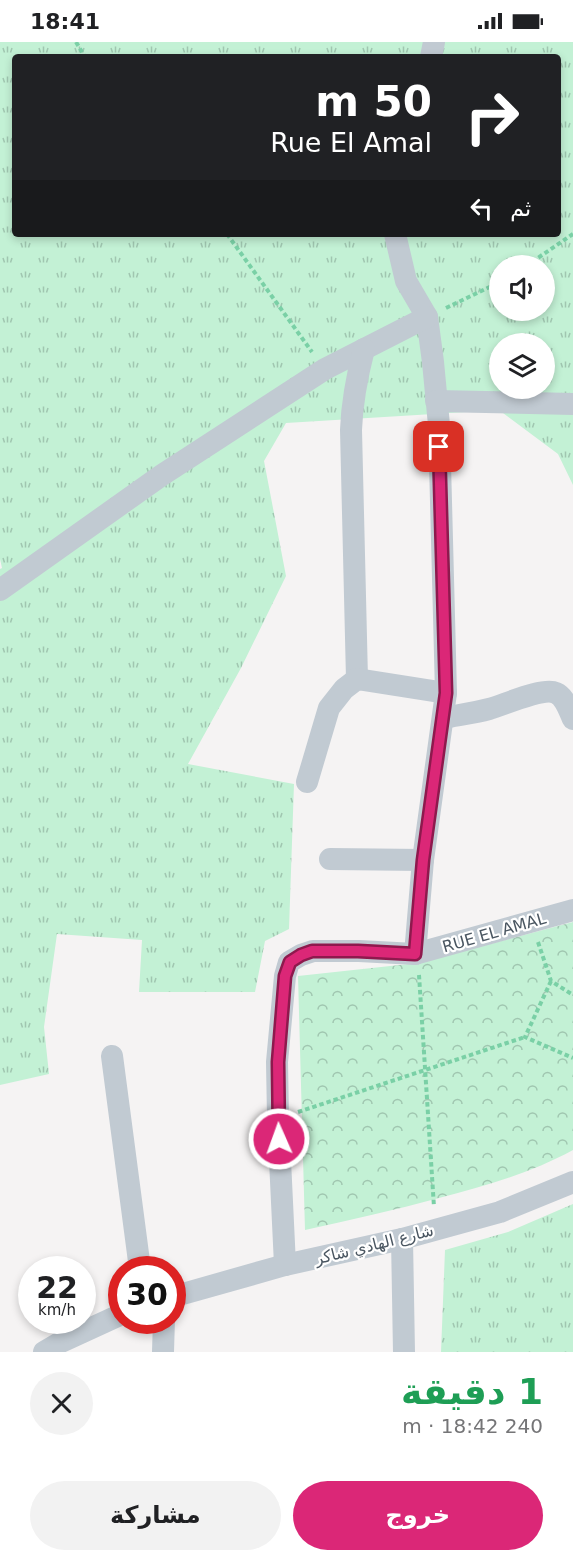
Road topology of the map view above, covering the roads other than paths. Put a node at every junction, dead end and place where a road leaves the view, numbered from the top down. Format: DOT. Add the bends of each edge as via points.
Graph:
graph roads {
  1 [pos="396,237"];
  2 [pos="427,317"];
  3 [pos="364,349"];
  4 [pos="436,401"];
  5 [pos="573,404"];
  6 [pos="0,590"];
  7 [pos="357,679"];
  8 [pos="446,693"];
  9 [pos="443,718"];
  10 [pos="573,719"];
  11 [pos="307,782"];
  12 [pos="330,859"];
  13 [pos="423,860"];
  14 [pos="573,910"];
  15 [pos="415,954"];
  16 [pos="112,1056"];
  17 [pos="573,1182"];
  18 [pos="402,1239"];
  19 [pos="138,1256"];
  20 [pos="285,1265"];
  21 [pos="186,1293"];
  22 [pos="108,1320"];
  23 [pos="164,1334"];
  24 [pos="44,1352"];
  25 [pos="164,1352"];
  26 [pos="404,1352"];
  1 -- 2 [label="street" via="406,281"];
  2 -- 3 [label="street"];
  2 -- 4 [label="street"];
  3 -- 6 [label="street" via="325,369 162,475"];
  3 -- 7 [label="street" via="351,430"];
  4 -- 5 [label="street"];
  4 -- 8 [label="street"];
  7 -- 8 [label="street"];
  7 -- 11 [label="street" via="329,708"];
  8 -- 9 [label="street"];
  9 -- 10 [label="street" via="550,692 563,698"];
  9 -- 13 [label="street"];
  12 -- 13 [label="street"];
  13 -- 15 [label="street"];
  14 -- 15 [label="street, RUE EL AMAL"];
  15 -- 20 [label="street, RUE EL AMAL" via="312,951 290,962 285,976 278,1062"];
  16 -- 19 [label="street"];
  17 -- 18 [label="street, شارع الهادي شاكر" via="500,1212"];
  18 -- 20 [label="street, شارع الهادي شاكر"];
  18 -- 26 [label="street"];
  20 -- 21 [label="street, شارع الهادي شاكر"];
  22 -- 24 [label="street"];
  23 -- 25 [label="street"];
}
